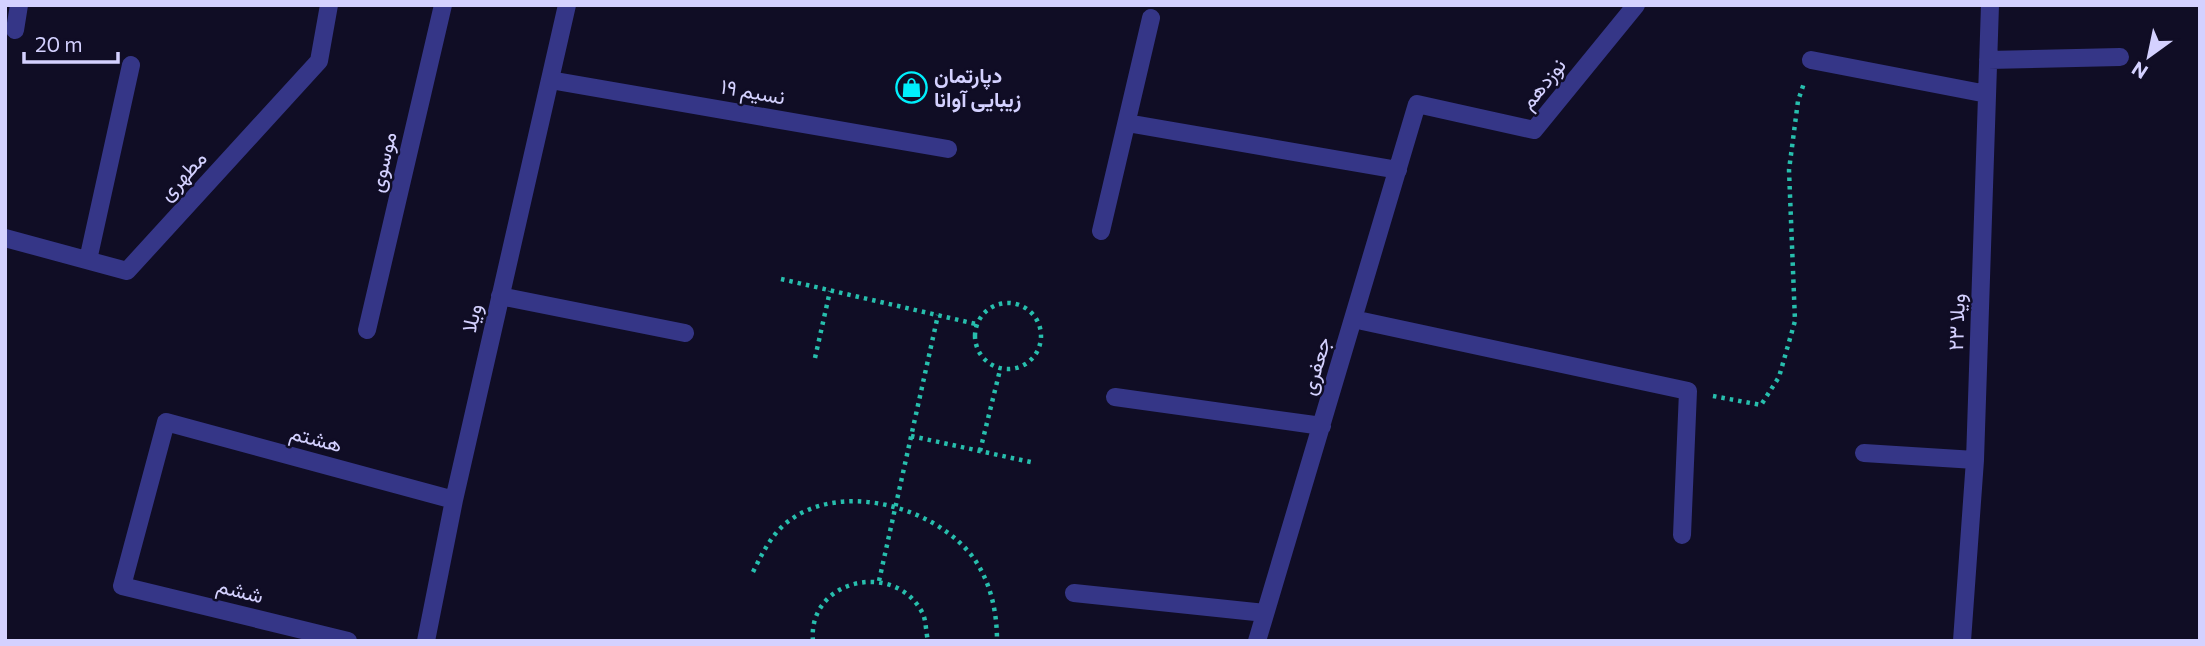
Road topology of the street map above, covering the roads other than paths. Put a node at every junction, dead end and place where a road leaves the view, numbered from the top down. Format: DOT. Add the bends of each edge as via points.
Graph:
graph roads {
  1 [pos="19,5"];
  2 [pos="329,5"];
  3 [pos="443,5"];
  4 [pos="567,5"];
  5 [pos="1636,5"];
  6 [pos="1990,5"];
  7 [pos="1151,18"];
  8 [pos="15,30"];
  9 [pos="2120,57"];
  10 [pos="1811,60"];
  11 [pos="1988,60"];
  12 [pos="131,65"];
  13 [pos="550,80"];
  14 [pos="1987,94"];
  15 [pos="1417,104"];
  16 [pos="1127,123"];
  17 [pos="948,149"];
  18 [pos="1398,170"];
  19 [pos="1101,231"];
  20 [pos="5,238"];
  21 [pos="88,260"];
  22 [pos="500,296"];
  23 [pos="1353,320"];
  24 [pos="367,330"];
  25 [pos="685,333"];
  26 [pos="1115,397"];
  27 [pos="1322,426"];
  28 [pos="1864,453"];
  29 [pos="1975,460"];
  30 [pos="454,500"];
  31 [pos="1682,535"];
  32 [pos="122,586"];
  33 [pos="1074,593"];
  34 [pos="1265,613"];
  35 [pos="348,641"];
  36 [pos="426,641"];
  37 [pos="1257,641"];
  38 [pos="1962,641"];
  1 -- 8 [label="street"];
  2 -- 21 [label="street, مطهری" via="320,61 127,271"];
  3 -- 24 [label="street, موسوی"];
  4 -- 13 [label="street, ویلا"];
  5 -- 15 [label="street, نوزدهم" via="1534,130"];
  6 -- 11 [label="street, ویلا ۲۳"];
  7 -- 16 [label="street"];
  9 -- 11 [label="street"];
  10 -- 14 [label="street"];
  11 -- 14 [label="street, ویلا ۲۳"];
  12 -- 21 [label="street"];
  13 -- 17 [label="street, نسیم ۱۹"];
  13 -- 22 [label="street, ویلا"];
  14 -- 29 [label="street, ویلا ۲۳"];
  15 -- 18 [label="street, جعفری"];
  16 -- 18 [label="street"];
  16 -- 19 [label="street"];
  18 -- 23 [label="street, جعفری"];
  20 -- 21 [label="street, مطهری"];
  22 -- 25 [label="street"];
  22 -- 30 [label="street, ویلا"];
  23 -- 27 [label="street, جعفری"];
  23 -- 31 [label="street" via="1688,391"];
  26 -- 27 [label="street"];
  27 -- 34 [label="street, جعفری"];
  28 -- 29 [label="street"];
  29 -- 38 [label="street, ویلا ۲۳"];
  30 -- 32 [label="street, هشتم" via="166,422"];
  30 -- 36 [label="street, ویلا"];
  32 -- 35 [label="street, ششم"];
  33 -- 34 [label="street"];
  34 -- 37 [label="street, جعفری"];
}
